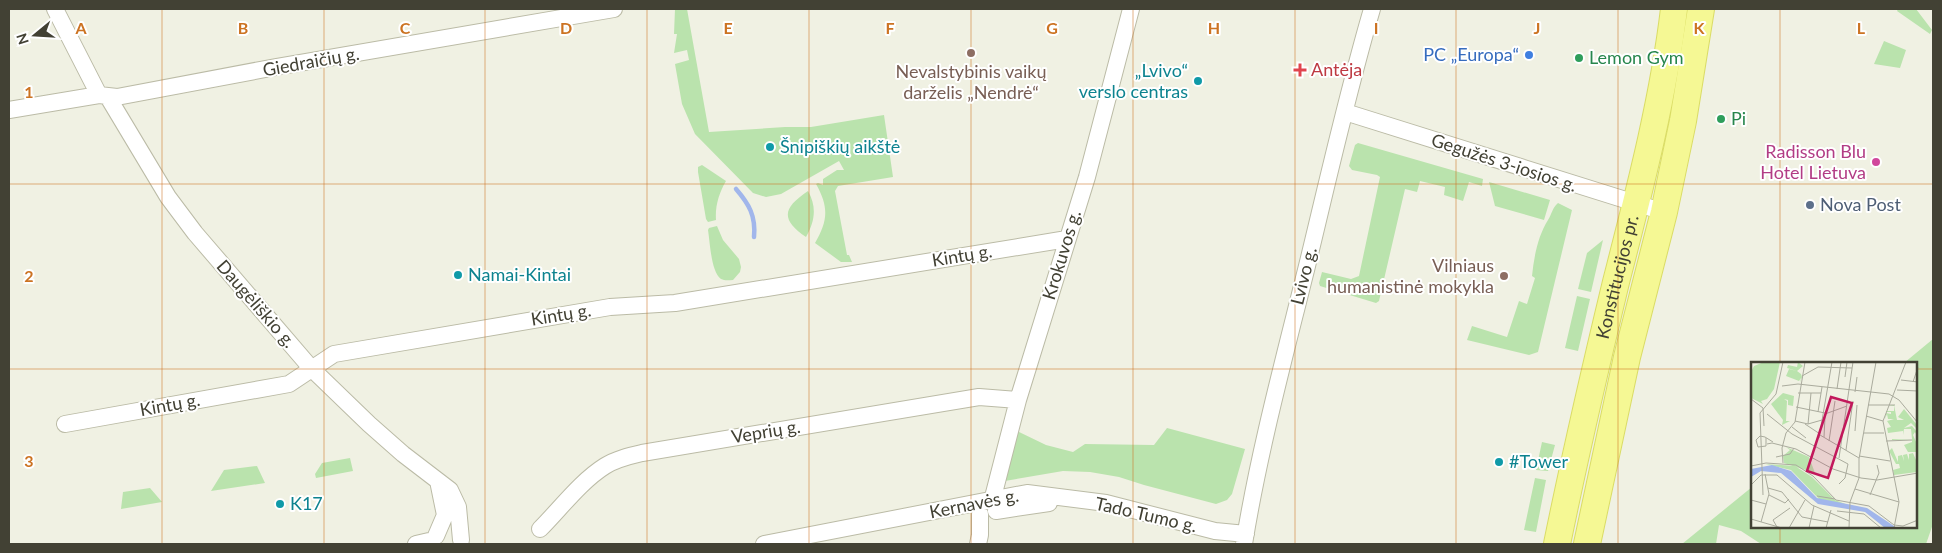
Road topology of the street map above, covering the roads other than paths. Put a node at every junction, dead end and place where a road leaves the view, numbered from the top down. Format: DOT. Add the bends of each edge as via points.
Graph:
graph roads {
  1 [pos="55,9"];
  2 [pos="612,9"];
  3 [pos="1131,9"];
  4 [pos="1372,9"];
  5 [pos="1674,9"];
  6 [pos="1701,9"];
  7 [pos="104,96"];
  8 [pos="9,110"];
  9 [pos="1345,112"];
  10 [pos="1636,204"];
  11 [pos="1664,212"];
  12 [pos="1067,239"];
  13 [pos="311,368"];
  14 [pos="1018,400"];
  15 [pos="65,424"];
  16 [pos="438,481"];
  17 [pos="1076,499"];
  18 [pos="992,500"];
  19 [pos="980,514"];
  20 [pos="540,529"];
  21 [pos="1245,539"];
  22 [pos="427,541"];
  23 [pos="463,542"];
  24 [pos="764,544"];
  25 [pos="819,544"];
  26 [pos="978,544"];
  27 [pos="1557,544"];
  28 [pos="1587,544"];
  1 -- 7 [label="street, Daugėliškio g."];
  2 -- 7 [label="street, Giedraičių g." via="117,97"];
  3 -- 12 [label="street, Krokuvos g." via="1087,177"];
  4 -- 9 [label="street, Lvivo g."];
  5 -- 10 [label="main road, Konstitucijos pr."];
  6 -- 11 [label="main road, Konstitucijos pr."];
  7 -- 8 [label="street, Giedraičių g."];
  7 -- 13 [label="street, Daugėliškio g." via="191,228"];
  9 -- 10 [label="street, Gegužės 3-iosios g."];
  9 -- 21 [label="street, Lvivo g." via="1260,456"];
  10 -- 11 [label="street, Gegužės 3-iosios g."];
  10 -- 27 [label="main road, Konstitucijos pr." via="1594,372"];
  11 -- 28 [label="main road, Konstitucijos pr." via="1627,357"];
  12 -- 13 [label="street, Kintų g." via="674,303 610,307 334,354"];
  12 -- 14 [label="street, Krokuvos g."];
  13 -- 15 [label="street, Kintų g." via="288,384"];
  13 -- 16 [label="street, Daugėliškio g." via="369,424"];
  14 -- 18 [label="street, Krokuvos g."];
  14 -- 20 [label="street, Veprių g." via="979,397 620,458 591,476"];
  16 -- 22 [label="street" via="445,515"];
  16 -- 23 [label="street, Daugėliškio g." via="450,490 455,499"];
  17 -- 18 [label="street, Kernavės g." via="1027,494"];
  17 -- 19 [label="street, Kernavės g."];
  17 -- 21 [label="street, Tado Tumo g." via="1106,503"];
  18 -- 24 [label="street, Kernavės g."];
  19 -- 25 [label="street, Kernavės g."];
  19 -- 26 [label="street"];
  22 -- 23 [label="street" via="450,534"];
}
